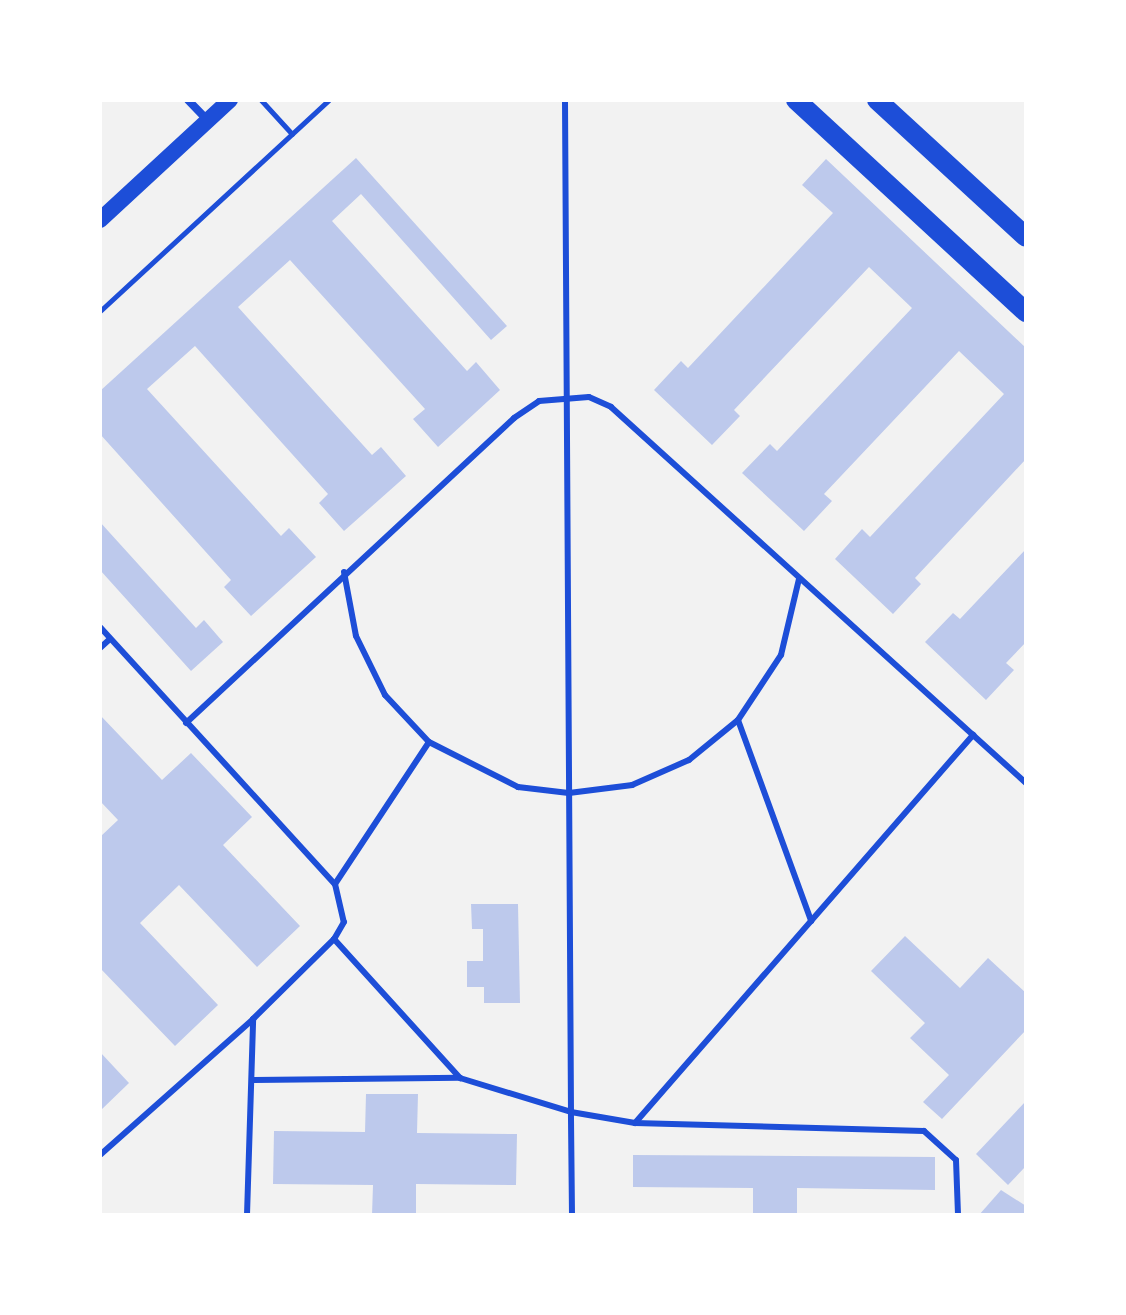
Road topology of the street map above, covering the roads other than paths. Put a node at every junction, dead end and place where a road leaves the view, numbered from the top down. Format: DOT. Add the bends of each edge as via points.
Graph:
graph roads {
  1 [pos="188,100"];
  2 [pos="230,100"];
  3 [pos="565,100"];
  4 [pos="796,100"];
  5 [pos="877,100"];
  6 [pos="208,121"];
  7 [pos="100,220"];
  8 [pos="1026,237"];
  9 [pos="1026,312"];
  10 [pos="564,396"];
  11 [pos="344,572"];
  12 [pos="799,579"];
  13 [pos="100,627"];
  14 [pos="110,639"];
  15 [pos="100,648"];
  16 [pos="738,720"];
  17 [pos="186,723"];
  18 [pos="973,735"];
  19 [pos="429,742"];
  20 [pos="1026,783"];
  21 [pos="569,793"];
  22 [pos="335,884"];
  23 [pos="811,921"];
  24 [pos="334,939"];
  25 [pos="253,1019"];
  26 [pos="460,1078"];
  27 [pos="252,1080"];
  28 [pos="571,1112"];
  29 [pos="635,1123"];
  30 [pos="100,1155"];
  31 [pos="247,1215"];
  32 [pos="572,1215"];
  33 [pos="958,1215"];
  1 -- 6 [label="street"];
  2 -- 6 [label="main road"];
  3 -- 10 [label="lane"];
  4 -- 9 [label="main road"];
  5 -- 8 [label="main road"];
  6 -- 7 [label="main road"];
  10 -- 11 [label="lane" via="514,418"];
  10 -- 12 [label="lane" via="611,407"];
  10 -- 21 [label="lane"];
  11 -- 17 [label="lane"];
  11 -- 19 [label="lane" via="356,636 385,695"];
  12 -- 16 [label="lane" via="781,655"];
  12 -- 18 [label="lane"];
  13 -- 14 [label="lane"];
  14 -- 15 [label="lane"];
  14 -- 17 [label="lane"];
  16 -- 21 [label="lane" via="689,760 632,785"];
  16 -- 23 [label="lane"];
  17 -- 22 [label="lane"];
  18 -- 20 [label="lane"];
  18 -- 23 [label="lane"];
  19 -- 21 [label="lane" via="518,787"];
  19 -- 22 [label="lane"];
  21 -- 28 [label="lane"];
  22 -- 24 [label="lane" via="344,922"];
  23 -- 29 [label="lane"];
  24 -- 25 [label="lane"];
  24 -- 26 [label="lane"];
  25 -- 27 [label="lane"];
  25 -- 30 [label="lane"];
  26 -- 27 [label="lane"];
  26 -- 28 [label="lane"];
  27 -- 31 [label="lane"];
  28 -- 29 [label="lane"];
  28 -- 32 [label="lane"];
  29 -- 33 [label="lane" via="924,1131 956,1160"];
}
